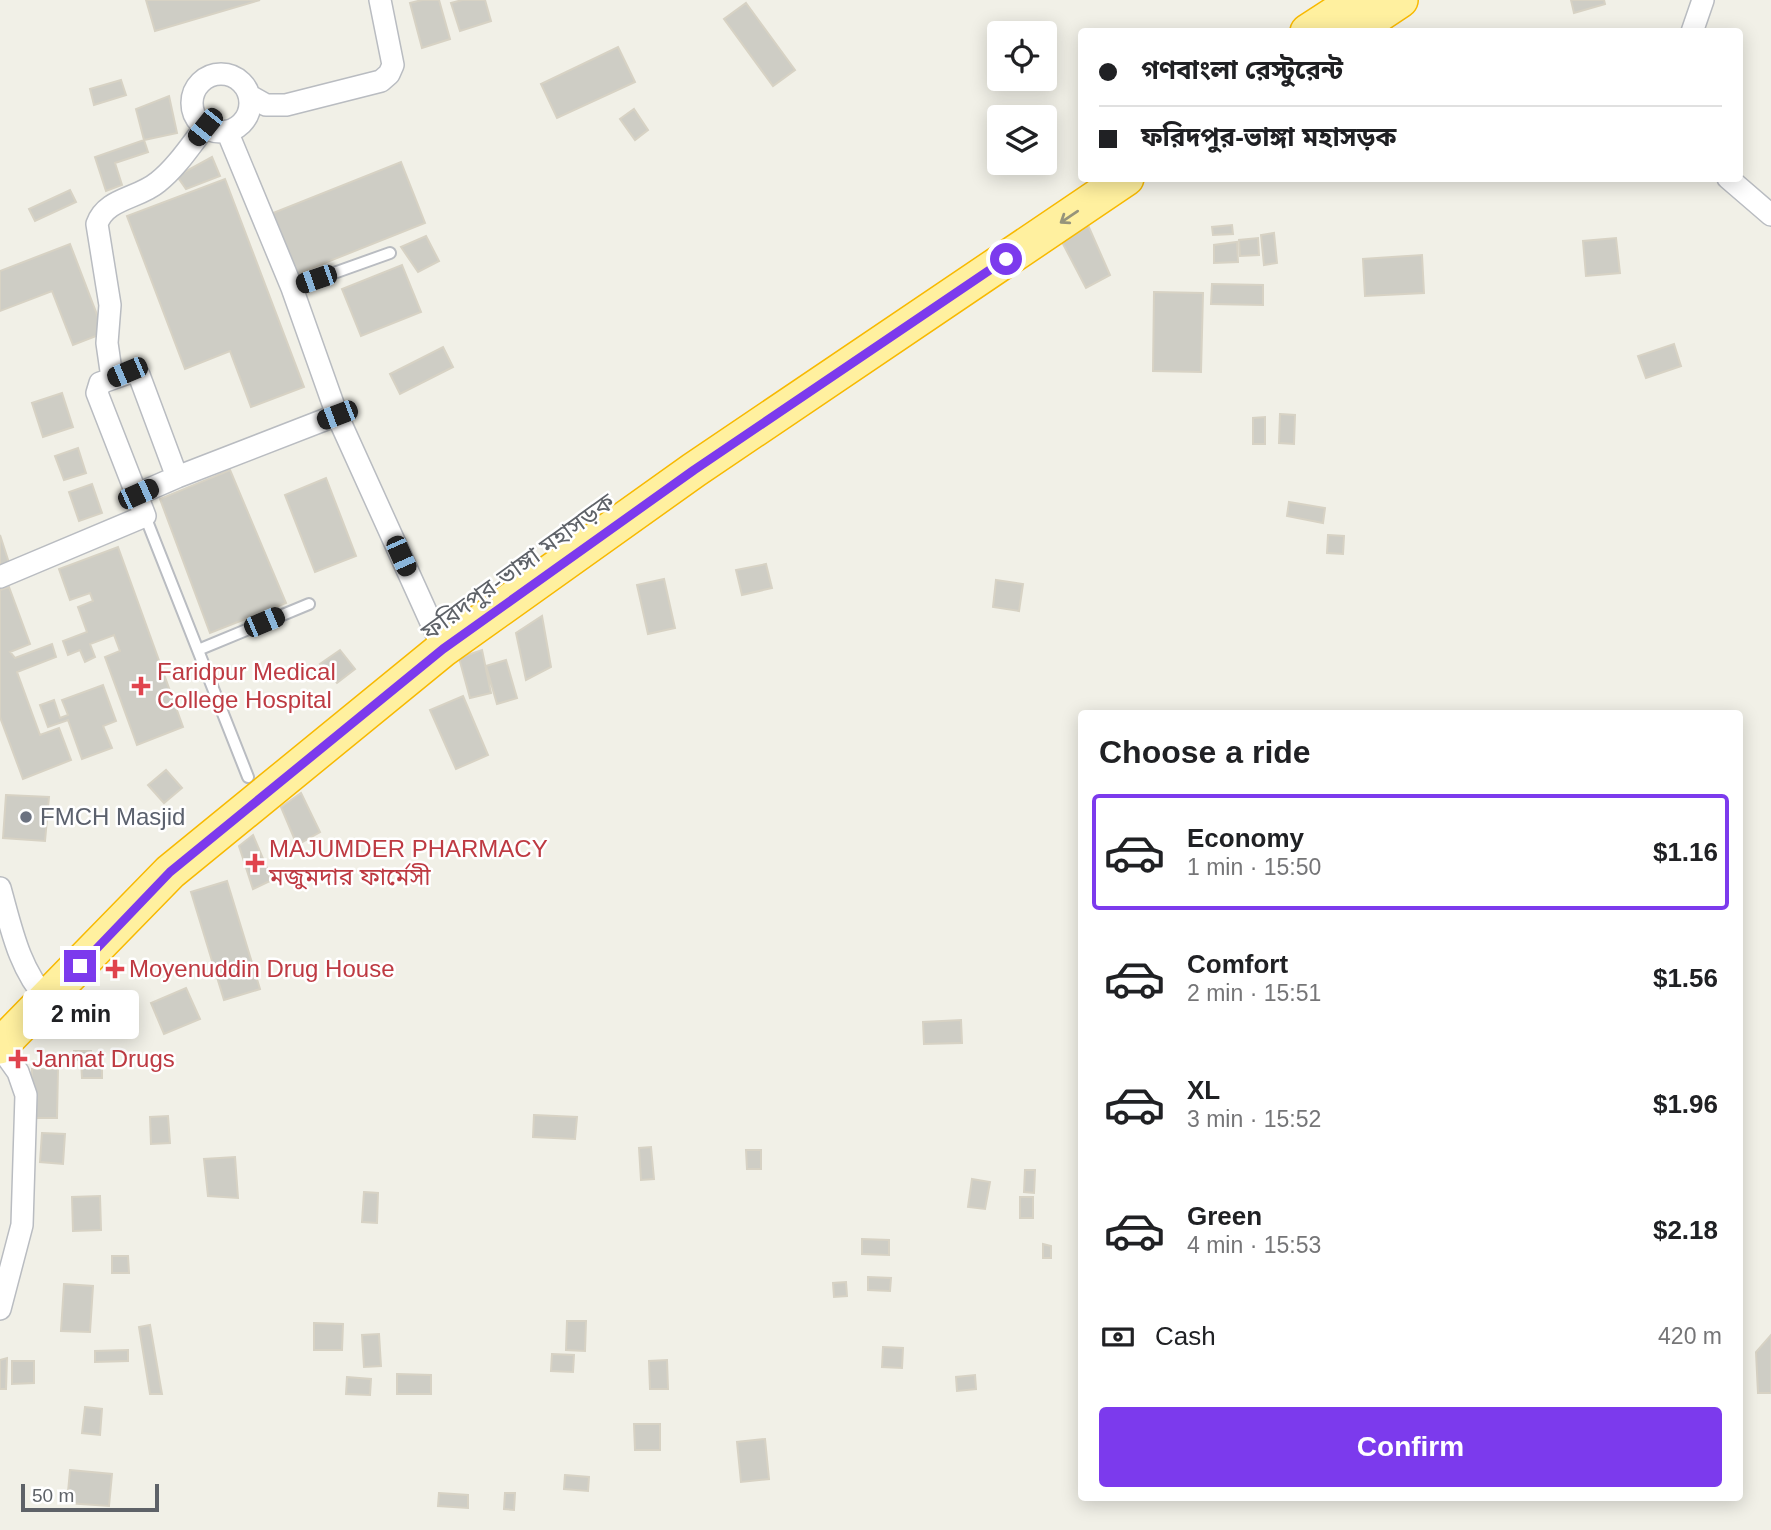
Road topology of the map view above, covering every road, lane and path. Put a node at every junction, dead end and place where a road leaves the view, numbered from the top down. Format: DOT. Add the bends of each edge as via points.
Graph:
graph roads {
  1 [pos="380,0"];
  2 [pos="1357,0"];
  3 [pos="1400,0"];
  4 [pos="1703,0"];
  5 [pos="1314,28"];
  6 [pos="1358,28"];
  7 [pos="1693,28"];
  8 [pos="250,96"];
  9 [pos="205,127"];
  10 [pos="228,131"];
  11 [pos="1078,181"];
  12 [pos="1119,182"];
  13 [pos="1733,182"];
  14 [pos="1771,215"];
  15 [pos="390,253"];
  16 [pos="292,288"];
  17 [pos="112,378"];
  18 [pos="337,415"];
  19 [pos="177,477"];
  20 [pos="138,494"];
  21 [pos="145,516"];
  22 [pos="0,577"];
  23 [pos="309,604"];
  24 [pos="438,638"];
  25 [pos="198,650"];
  26 [pos="255,787"];
  27 [pos="0,888"];
  28 [pos="39,990"];
  29 [pos="0,1013"];
  30 [pos="0,1047"];
  31 [pos="0,1309"];
  1 -- 8 [label="street" via="393,65 381,81 286,105 266,105"];
  2 -- 5 [label="highway"];
  3 -- 6 [label="highway"];
  4 -- 7 [label="street"];
  8 -- 9 [label="street" via="237,78 227,73 204,79 192,97 192,109"];
  8 -- 10 [label="street" via="246,118"];
  9 -- 10 [label="street"];
  9 -- 17 [label="street" via="158,182 101,213 97,225 110,305 107,344"];
  10 -- 16 [label="street"];
  11 -- 24 [label="highway, ফরিদপুর-ভাঙ্গা মহাসড়ক" via="692,443"];
  12 -- 24 [label="highway, ফরিদপুর-ভাঙ্গা মহাসড়ক, one-way"];
  13 -- 14 [label="street"];
  15 -- 16 [label="lane"];
  16 -- 18 [label="street"];
  17 -- 19 [label="street" via="134,371 139,375"];
  17 -- 20 [label="street" via="100,383 97,393"];
  18 -- 19 [label="street"];
  18 -- 24 [label="street"];
  19 -- 20 [label="street"];
  20 -- 21 [label="street"];
  21 -- 22 [label="street"];
  21 -- 25 [label="lane"];
  23 -- 25 [label="lane"];
  24 -- 26 [label="highway, ফরিদপুর-ভাঙ্গা মহাসড়ক"];
  25 -- 26 [label="lane"];
  26 -- 28 [label="highway, ফরিদপুর-ভাঙ্গা মহাসড়ক" via="154,855"];
  27 -- 28 [label="street" via="15,941"];
  28 -- 29 [label="highway, ফরিদপুর-ভাঙ্গা মহাসড়ক"];
  28 -- 30 [label="highway, ফরিদপুর-ভাঙ্গা মহাসড়ক"];
  30 -- 31 [label="street" via="18,1072 26,1095 22,1225"];
}
